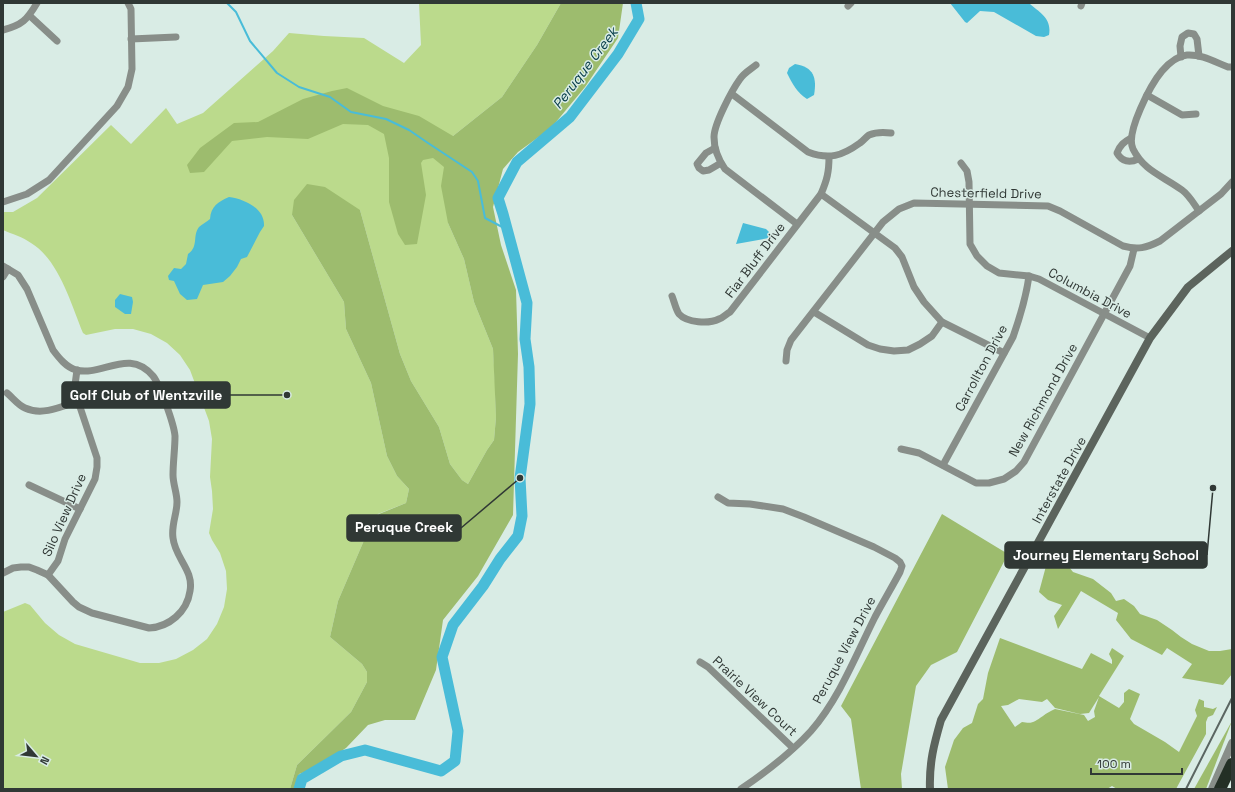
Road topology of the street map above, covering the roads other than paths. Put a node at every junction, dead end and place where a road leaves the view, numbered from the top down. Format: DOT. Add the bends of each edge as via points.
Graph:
graph roads {
  1 [pos="37,3"];
  2 [pos="128,3"];
  3 [pos="30,16"];
  4 [pos="3,30"];
  5 [pos="176,37"];
  6 [pos="57,40"];
  7 [pos="131,40"];
  8 [pos="1199,56"];
  9 [pos="1181,57"];
  10 [pos="756,65"];
  11 [pos="1232,67"];
  12 [pos="732,94"];
  13 [pos="1147,95"];
  14 [pos="1196,114"];
  15 [pos="891,133"];
  16 [pos="1131,138"];
  17 [pos="715,148"];
  18 [pos="829,157"];
  19 [pos="1138,159"];
  20 [pos="721,163"];
  21 [pos="961,163"];
  22 [pos="1232,182"];
  23 [pos="821,194"];
  24 [pos="3,202"];
  25 [pos="969,204"];
  26 [pos="1199,211"];
  27 [pos="797,224"];
  28 [pos="874,233"];
  29 [pos="1134,249"];
  30 [pos="1232,251"];
  31 [pos="6,268"];
  32 [pos="1029,276"];
  33 [pos="3,277"];
  34 [pos="672,296"];
  35 [pos="814,312"];
  36 [pos="1104,314"];
  37 [pos="942,322"];
  38 [pos="1150,338"];
  39 [pos="1004,353"];
  40 [pos="786,361"];
  41 [pos="77,370"];
  42 [pos="8,394"];
  43 [pos="78,401"];
  44 [pos="901,449"];
  45 [pos="943,465"];
  46 [pos="29,485"];
  47 [pos="718,497"];
  48 [pos="80,509"];
  49 [pos="3,573"];
  50 [pos="48,575"];
  51 [pos="700,662"];
  52 [pos="1232,743"];
  53 [pos="793,748"];
  54 [pos="1232,764"];
  55 [pos="741,789"];
  56 [pos="930,789"];
  57 [pos="1212,789"];
  58 [pos="1220,789"];
  1 -- 3 [label="street"];
  2 -- 7 [label="street"];
  3 -- 4 [label="street" via="16,26"];
  3 -- 6 [label="street"];
  5 -- 7 [label="street"];
  7 -- 24 [label="street" via="132,69 128,87 117,106 49,180 27,194"];
  8 -- 9 [label="street"];
  8 -- 9 [label="street" via="1197,39 1194,34 1188,33 1182,37"];
  8 -- 11 [label="street"];
  9 -- 13 [label="street" via="1173,60 1161,72"];
  10 -- 12 [label="street" via="741,78"];
  12 -- 17 [label="street" via="716,124"];
  12 -- 18 [label="street" via="808,152"];
  13 -- 14 [label="street" via="1182,115"];
  13 -- 16 [label="street" via="1135,120"];
  15 -- 18 [label="street" via="880,132 870,135 848,151"];
  16 -- 19 [label="street"];
  16 -- 19 [label="street" via="1124,142 1117,153 1124,161"];
  17 -- 20 [label="street"];
  17 -- 20 [label="street" via="697,164 704,171"];
  18 -- 23 [label="street, Fiar Bluff Drive" via="829,172"];
  19 -- 26 [label="street" via="1148,170 1183,190"];
  20 -- 27 [label="street" via="725,169"];
  21 -- 25 [label="street, Columbia Drive" via="967,172 969,182"];
  22 -- 26 [label="street"];
  23 -- 27 [label="street, Fiar Bluff Drive"];
  23 -- 28 [label="street"];
  25 -- 28 [label="street, Chesterfield Drive" via="914,203 899,209"];
  25 -- 29 [label="street, Chesterfield Drive" via="1048,206 1123,246"];
  25 -- 32 [label="street, Columbia Drive" via="970,244 977,256 999,273"];
  26 -- 29 [label="street" via="1160,241 1149,247"];
  27 -- 34 [label="street, Fiar Bluff Drive" via="730,312 719,320 707,322 687,319 679,314"];
  28 -- 35 [label="street, Chesterfield Drive"];
  28 -- 37 [label="street" via="895,248 902,257 914,287"];
  29 -- 36 [label="street, New Richmond Drive" via="1130,266"];
  30 -- 38 [label="main road, Interstate Drive" via="1188,287"];
  31 -- 33 [label="street"];
  31 -- 41 [label="street" via="18,275 27,290 58,358"];
  32 -- 36 [label="street, Columbia Drive"];
  32 -- 39 [label="street, Carrollton Drive" via="1020,318"];
  35 -- 37 [label="street" via="868,345 894,351 908,350 920,344 932,336"];
  35 -- 40 [label="street, Chesterfield Drive" via="792,340 787,350"];
  36 -- 38 [label="street, Columbia Drive"];
  36 -- 45 [label="street, New Richmond Drive" via="1024,462 1016,471 1004,479 976,483"];
  37 -- 39 [label="street"];
  38 -- 56 [label="main road, Interstate Drive" via="941,720 930,764"];
  39 -- 45 [label="street, Carrollton Drive"];
  41 -- 43 [label="street, Silo View Drive" via="75,386"];
  41 -- 50 [label="street" via="94,370 119,363 133,364 145,369 160,387 174,433 173,476 177,502 172,529 173,539 177,553 189,573 190,591 185,606 175,619 157,628 149,628 92,613 79,607"];
  42 -- 43 [label="street" via="24,408 37,411 51,410"];
  43 -- 48 [label="street, Silo View Drive" via="97,458 95,479"];
  44 -- 45 [label="street, New Richmond Drive" via="919,453"];
  46 -- 48 [label="street"];
  47 -- 53 [label="street, Peruque View Drive" via="728,503 783,509 874,547 895,558 902,566 836,694 811,730"];
  48 -- 50 [label="street, Silo View Drive" via="65,539 58,562"];
  49 -- 50 [label="street" via="13,568 29,567"];
  51 -- 53 [label="street, Prairie View Court"];
  52 -- 57 [label="street"];
  53 -- 55 [label="street, Peruque View Drive" via="770,769"];
  54 -- 58 [label="highway"];
}
